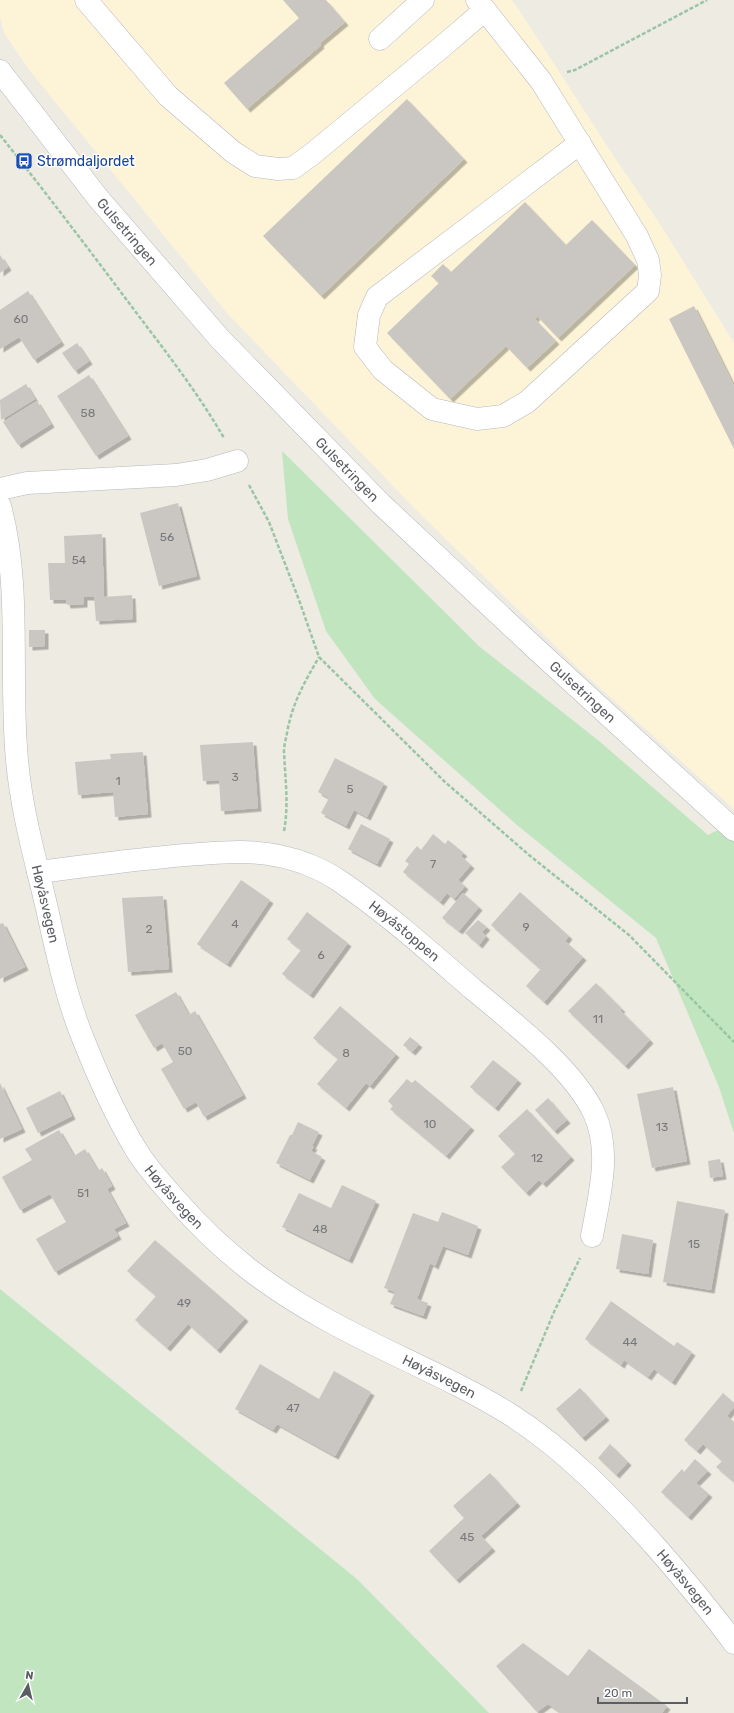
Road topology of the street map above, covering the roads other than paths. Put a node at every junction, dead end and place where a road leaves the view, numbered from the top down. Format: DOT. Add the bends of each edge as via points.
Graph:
graph roads {
  1 [pos="86,0"];
  2 [pos="423,0"];
  3 [pos="481,5"];
  4 [pos="380,39"];
  5 [pos="0,71"];
  6 [pos="580,143"];
  7 [pos="237,461"];
  8 [pos="0,489"];
  9 [pos="0,506"];
  10 [pos="7,665"];
  11 [pos="734,830"];
  12 [pos="38,872"];
  13 [pos="592,1236"];
  14 [pos="734,1643"];
  1 -- 3 [label="street" via="168,96 234,152 255,166 278,169 293,168 311,155 443,46"];
  2 -- 4 [label="street"];
  3 -- 6 [label="street" via="541,81"];
  5 -- 11 [label="street, Gulsetringen" via="98,198 221,340 381,504"];
  6 -- 6 [label="street" via="637,236 648,260 648,291 527,402 503,416 478,419 432,409 383,370 365,347 369,315 377,297"];
  7 -- 8 [label="street" via="207,470 180,474 27,483"];
  9 -- 10 [label="street, Høyåsvegen" via="9,551"];
  10 -- 12 [label="street, Høyåsvegen" via="22,799"];
  12 -- 13 [label="street, Høyåstoppen" via="153,858 252,852 280,856 339,881 405,930 526,1035 580,1090 594,1113 602,1140 603,1164"];
  12 -- 14 [label="street, Høyåsvegen" via="66,991 100,1081 136,1150 201,1229 234,1259 280,1293 331,1322 478,1395 544,1439 628,1516 684,1578"];
}
